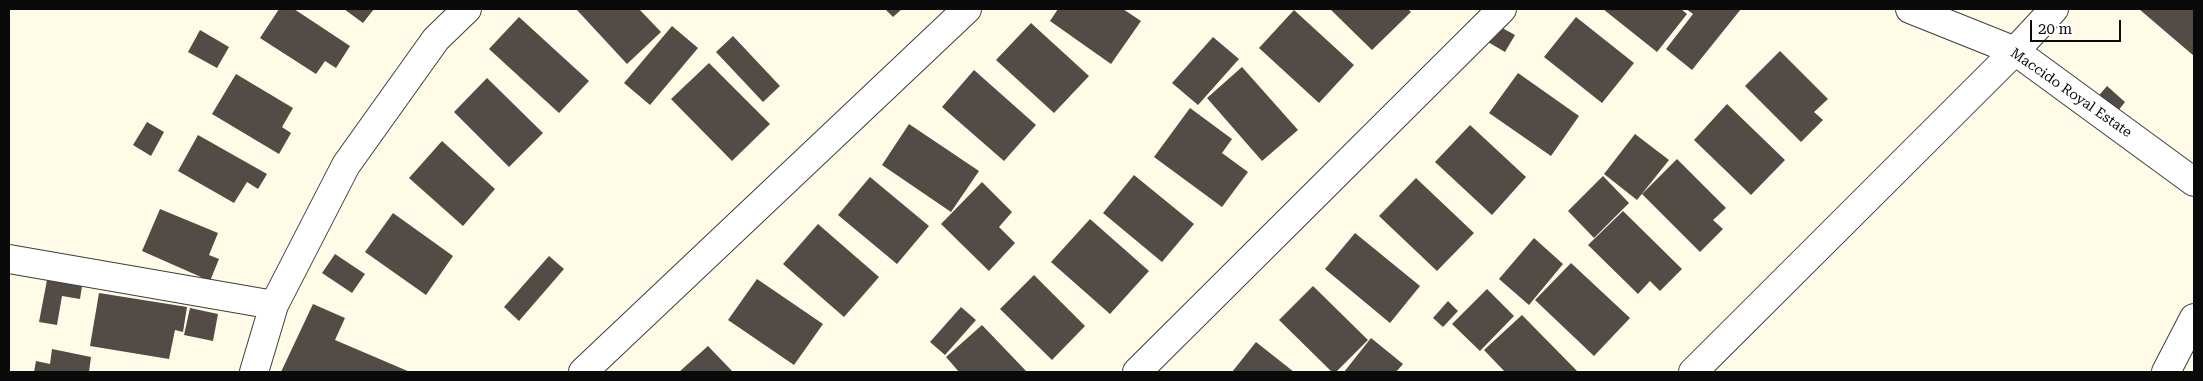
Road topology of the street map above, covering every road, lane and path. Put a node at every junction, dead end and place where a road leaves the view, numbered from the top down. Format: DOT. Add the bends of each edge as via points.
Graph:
graph roads {
  1 [pos="467,9"];
  2 [pos="967,9"];
  3 [pos="1502,9"];
  4 [pos="1910,9"];
  5 [pos="2054,9"];
  6 [pos="2015,51"];
  7 [pos="2194,182"];
  8 [pos="9,260"];
  9 [pos="274,305"];
  10 [pos="2194,318"];
  11 [pos="254,372"];
  12 [pos="583,372"];
  13 [pos="1137,372"];
  14 [pos="1693,372"];
  15 [pos="2166,372"];
  1 -- 9 [label="street" via="436,39 346,164"];
  2 -- 12 [label="street"];
  3 -- 13 [label="street"];
  4 -- 6 [label="street, Maccido Royal Estate"];
  5 -- 6 [label="street"];
  6 -- 7 [label="street, Maccido Royal Estate"];
  6 -- 14 [label="street"];
  8 -- 9 [label="street"];
  9 -- 11 [label="street"];
  10 -- 15 [label="street"];
}
